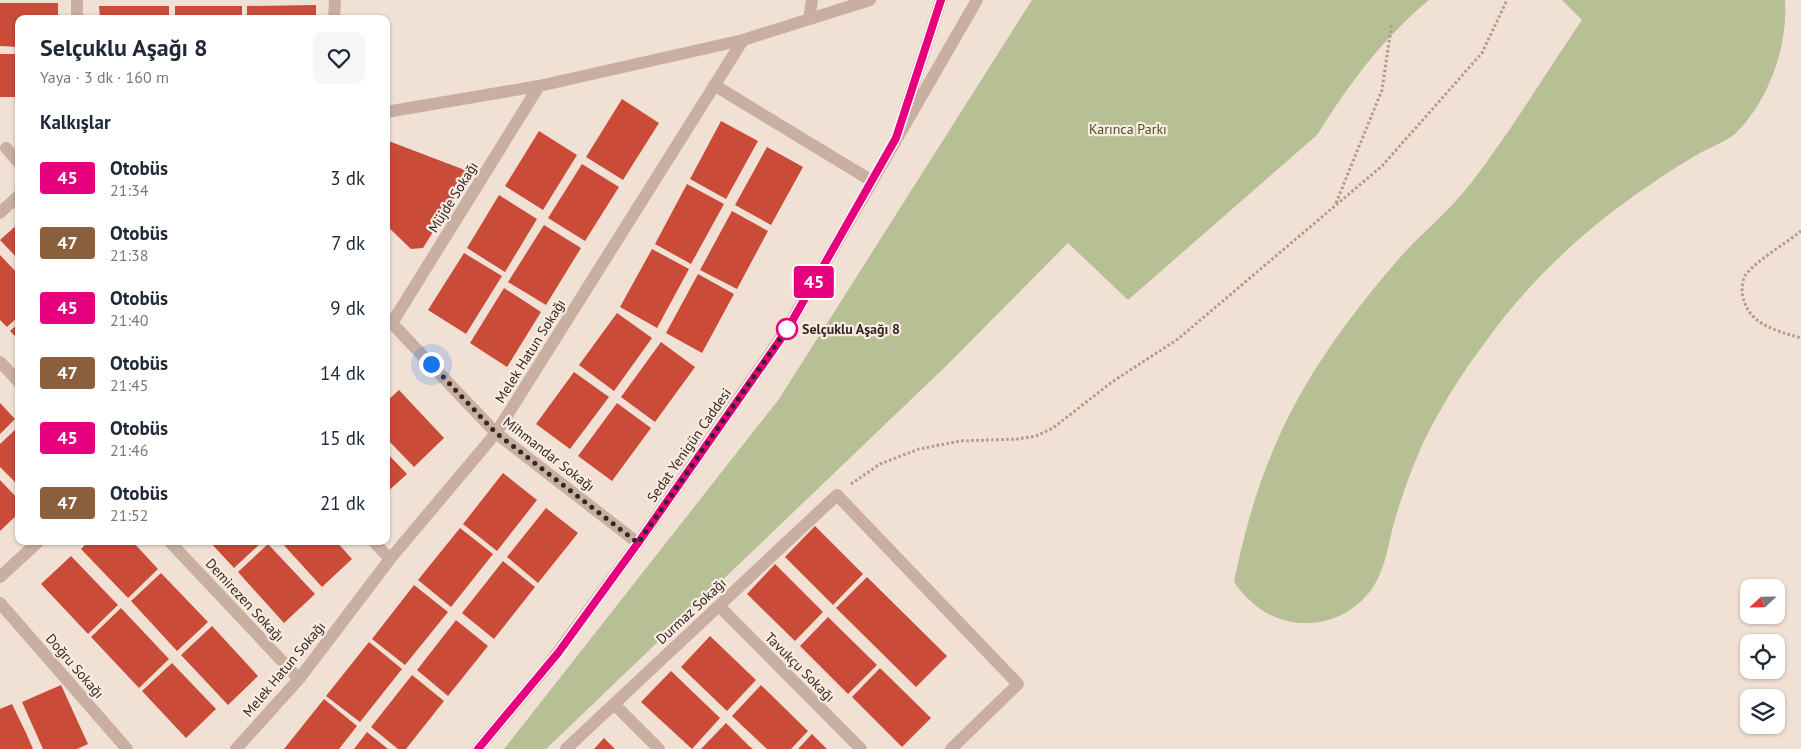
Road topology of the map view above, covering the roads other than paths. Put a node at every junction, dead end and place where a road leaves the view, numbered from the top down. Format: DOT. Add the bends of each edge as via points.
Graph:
graph roads {
  1 [pos="77,0"];
  2 [pos="335,0"];
  3 [pos="812,0"];
  4 [pos="870,0"];
  5 [pos="941,0"];
  6 [pos="977,0"];
  7 [pos="77,15"];
  8 [pos="334,15"];
  9 [pos="809,19"];
  10 [pos="743,40"];
  11 [pos="714,85"];
  12 [pos="538,86"];
  13 [pos="390,111"];
  14 [pos="896,138"];
  15 [pos="3,147"];
  16 [pos="15,159"];
  17 [pos="872,181"];
  18 [pos="15,199"];
  19 [pos="0,213"];
  20 [pos="390,318"];
  21 [pos="390,321"];
  22 [pos="0,362"];
  23 [pos="15,378"];
  24 [pos="496,433"];
  25 [pos="638,543"];
  26 [pos="35,545"];
  27 [pos="173,545"];
  28 [pos="377,545"];
  29 [pos="390,559"];
  30 [pos="0,577"];
  31 [pos="0,604"];
  32 [pos="719,606"];
  33 [pos="299,679"];
  34 [pos="614,704"];
  35 [pos="127,749"];
  36 [pos="236,749"];
  37 [pos="478,749"];
  38 [pos="566,749"];
  39 [pos="659,749"];
  40 [pos="861,749"];
  41 [pos="951,749"];
  1 -- 7 [label="street"];
  2 -- 8 [label="street"];
  3 -- 9 [label="street"];
  4 -- 9 [label="street"];
  5 -- 14 [label="street"];
  6 -- 14 [label="street"];
  9 -- 10 [label="street"];
  10 -- 11 [label="street, Melek Hatun Sokağı"];
  10 -- 12 [label="street"];
  11 -- 17 [label="street"];
  11 -- 24 [label="street, Melek Hatun Sokağı"];
  12 -- 13 [label="street"];
  12 -- 20 [label="street, Müjde Sokağı"];
  14 -- 17 [label="street, Sedat Yenigün Caddesi"];
  15 -- 16 [label="street"];
  17 -- 25 [label="street, Sedat Yenigün Caddesi" via="787,330"];
  18 -- 19 [label="street"];
  21 -- 24 [label="street, Mihmandar Sokağı"];
  22 -- 23 [label="street"];
  24 -- 25 [label="street, Mihmandar Sokağı"];
  24 -- 29 [label="street, Melek Hatun Sokağı"];
  25 -- 37 [label="street, Sedat Yenigün Caddesi" via="546,668"];
  26 -- 30 [label="street"];
  27 -- 33 [label="street, Demirezen Sokağı"];
  28 -- 29 [label="street"];
  29 -- 33 [label="street, Melek Hatun Sokağı"];
  31 -- 35 [label="street, Doğru Sokağı"];
  32 -- 34 [label="street, Durmaz Sokağı"];
  32 -- 40 [label="street, Tavukçu Sokağı"];
  32 -- 41 [label="street, Durmaz Sokağı" via="837,495 1018,684"];
  33 -- 36 [label="street, Melek Hatun Sokağı"];
  34 -- 38 [label="street, Durmaz Sokağı"];
  34 -- 39 [label="street"];
}
